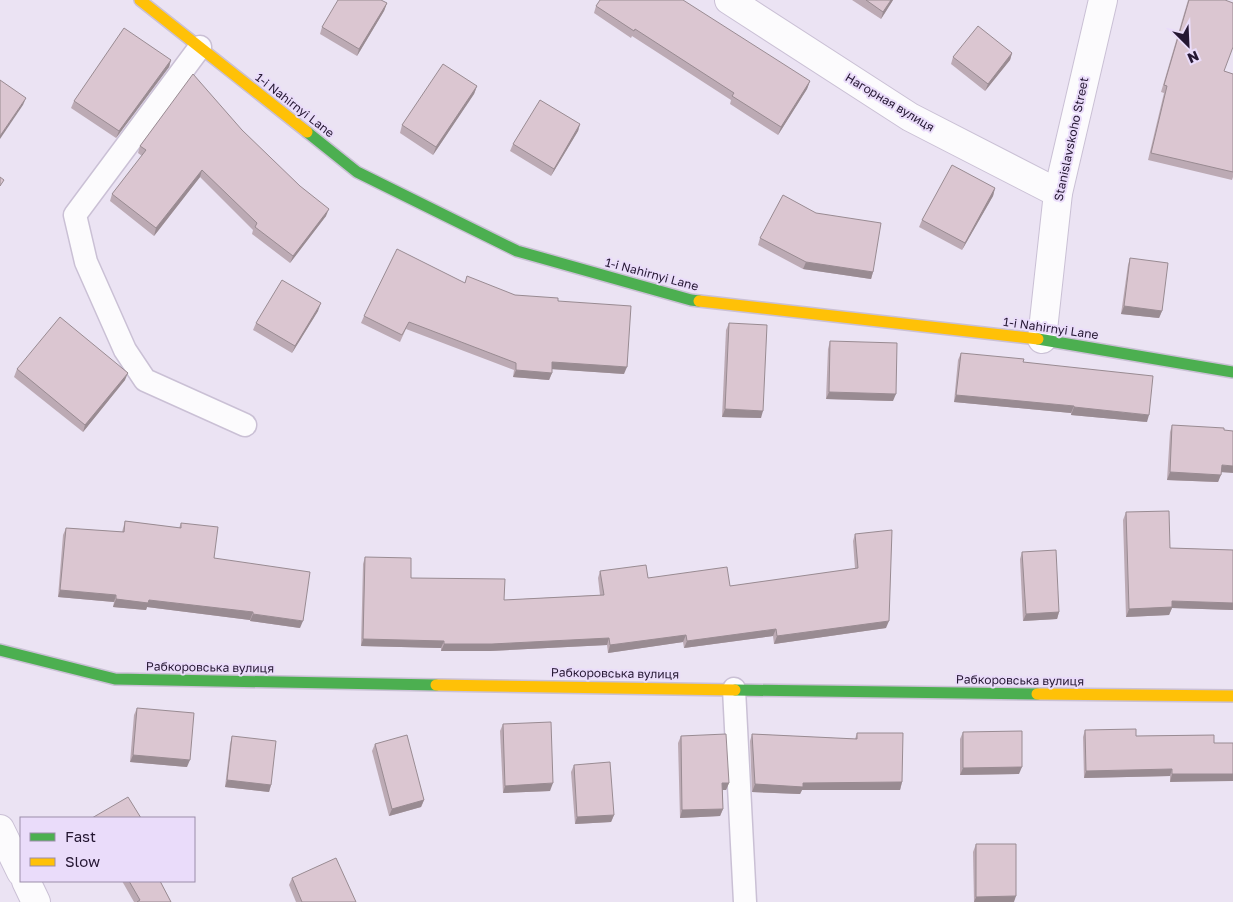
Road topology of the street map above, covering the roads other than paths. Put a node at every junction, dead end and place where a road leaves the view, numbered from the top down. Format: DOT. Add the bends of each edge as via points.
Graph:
graph roads {
  1 [pos="140,0"];
  2 [pos="729,0"];
  3 [pos="1103,0"];
  4 [pos="200,47"];
  5 [pos="1058,193"];
  6 [pos="1042,339"];
  7 [pos="1233,372"];
  8 [pos="245,425"];
  9 [pos="0,650"];
  10 [pos="734,689"];
  11 [pos="1233,696"];
  12 [pos="0,829"];
  13 [pos="20,870"];
  14 [pos="26,882"];
  15 [pos="36,902"];
  16 [pos="745,902"];
  1 -- 4 [label="street, 1-i Nahirnyi Lane"];
  2 -- 5 [label="street, Нагорная вулиця" via="910,117"];
  3 -- 5 [label="street, Stanislavskoho Street"];
  4 -- 6 [label="street, 1-i Nahirnyi Lane" via="357,172 517,250 691,300"];
  4 -- 8 [label="lane" via="75,215 86,262 125,350 145,380"];
  5 -- 6 [label="street, Stanislavskoho Street"];
  6 -- 7 [label="street, 1-i Nahirnyi Lane"];
  9 -- 10 [label="street, Рабкоровська вулиця" via="115,679"];
  10 -- 11 [label="street, Рабкоровська вулиця"];
  10 -- 16 [label="lane"];
  12 -- 13 [label="street"];
  14 -- 15 [label="street"];
}
